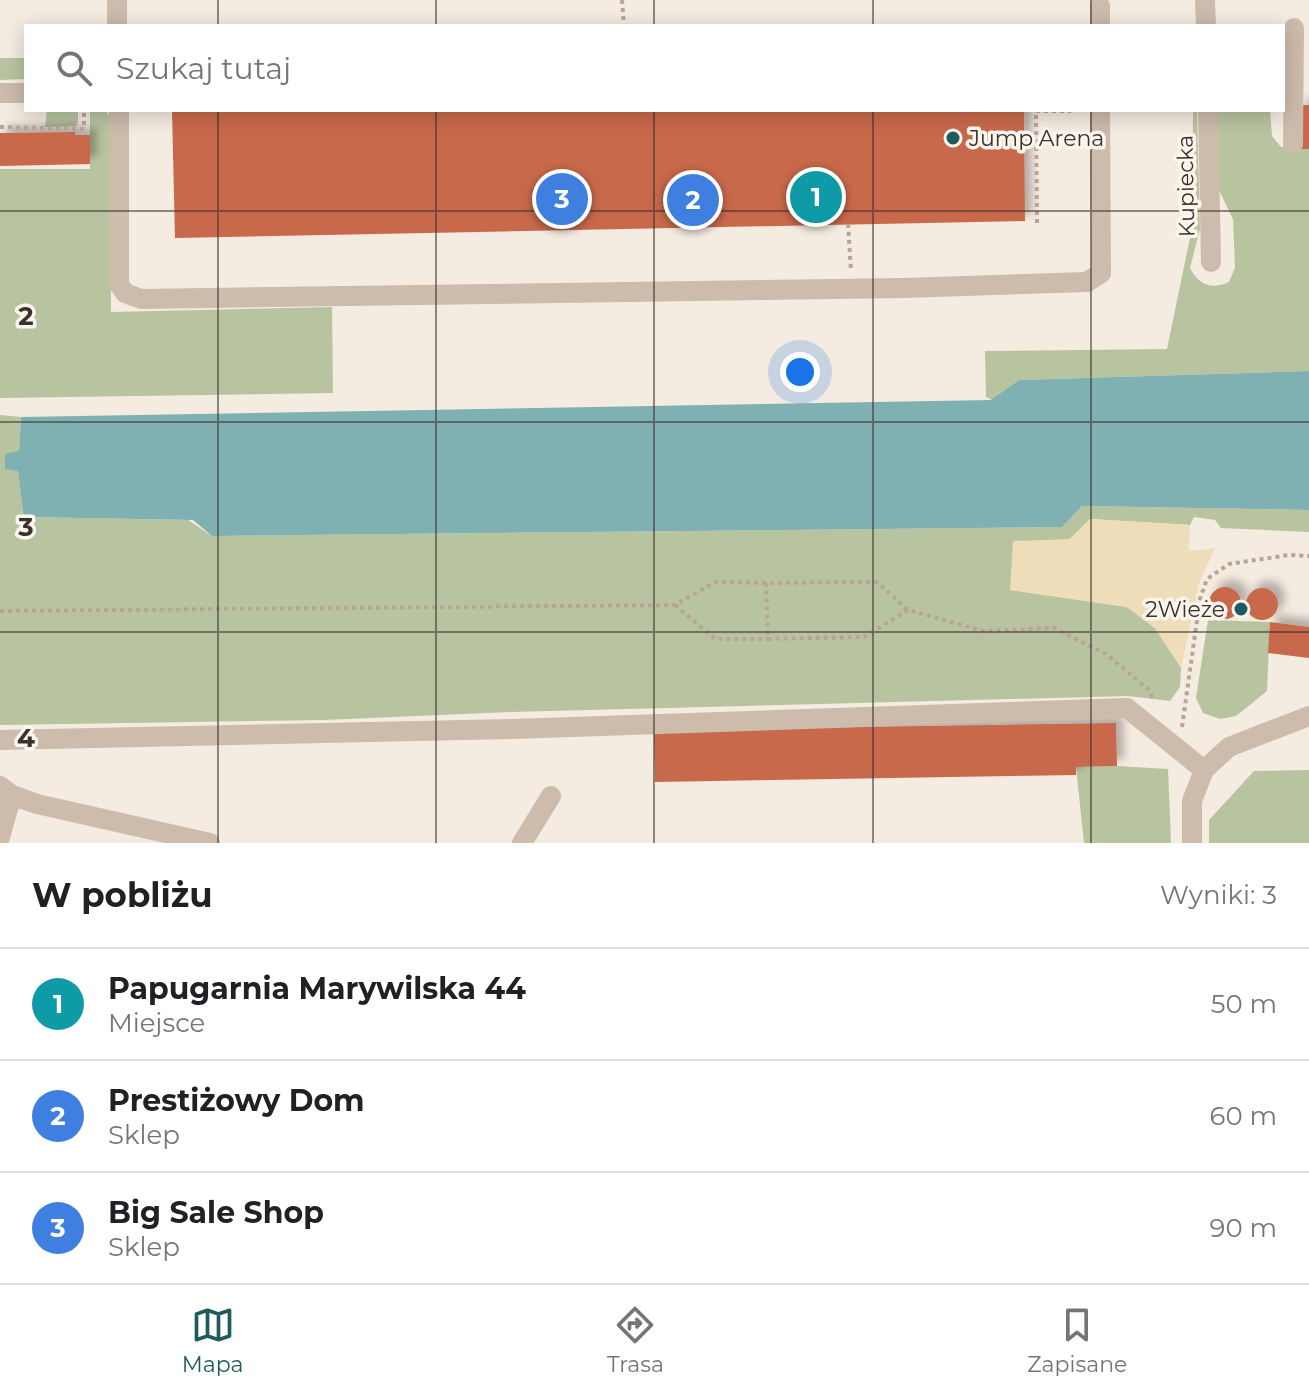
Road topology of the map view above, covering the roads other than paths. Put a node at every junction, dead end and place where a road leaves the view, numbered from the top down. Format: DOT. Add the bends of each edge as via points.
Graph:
graph roads {
  1 [pos="117,0"];
  2 [pos="1205,0"];
  3 [pos="117,24"];
  4 [pos="1206,24"];
  5 [pos="1295,28"];
  6 [pos="0,93"];
  7 [pos="24,93"];
  8 [pos="119,112"];
  9 [pos="1100,112"];
  10 [pos="1208,112"];
  11 [pos="1293,144"];
  12 [pos="1211,262"];
  13 [pos="1309,716"];
  14 [pos="0,740"];
  15 [pos="1204,770"];
  16 [pos="6,790"];
  17 [pos="551,796"];
  18 [pos="0,837"];
  19 [pos="210,843"];
  20 [pos="522,843"];
  21 [pos="1192,843"];
  1 -- 3 [label="street"];
  2 -- 4 [label="street"];
  5 -- 11 [label="street"];
  6 -- 7 [label="street"];
  8 -- 9 [label="street" via="119,284 125,293 141,299 1087,282 1101,273"];
  10 -- 12 [label="street, Kupiecka"];
  13 -- 15 [label="street" via="1229,747"];
  14 -- 15 [label="street" via="1127,708"];
  15 -- 21 [label="street" via="1192,801"];
  16 -- 18 [label="street"];
  16 -- 19 [label="street" via="37,804"];
  17 -- 20 [label="street"];
}
